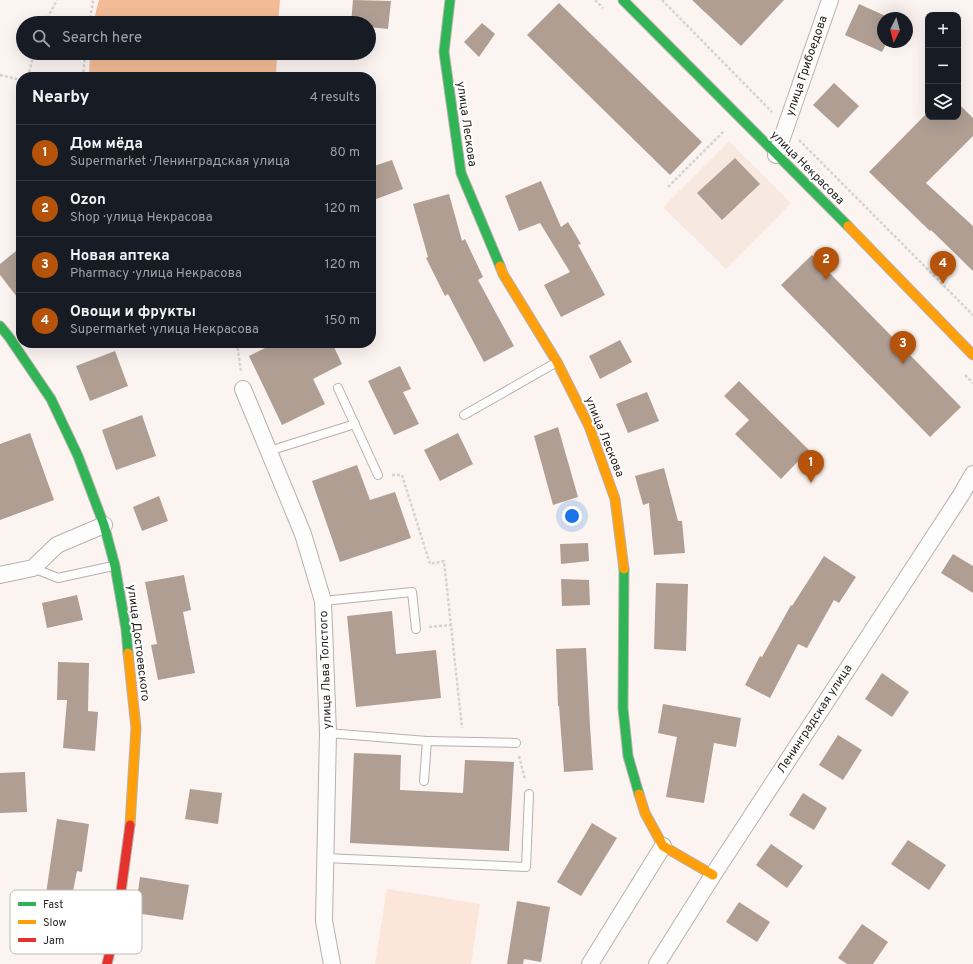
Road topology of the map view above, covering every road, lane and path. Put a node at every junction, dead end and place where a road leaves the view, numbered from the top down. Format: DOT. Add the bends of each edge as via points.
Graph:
graph roads {
  1 [pos="57,0"];
  2 [pos="90,0"];
  3 [pos="450,0"];
  4 [pos="623,0"];
  5 [pos="662,0"];
  6 [pos="830,0"];
  7 [pos="49,16"];
  8 [pos="90,16"];
  9 [pos="32,60"];
  10 [pos="84,60"];
  11 [pos="29,72"];
  12 [pos="83,72"];
  13 [pos="0,75"];
  14 [pos="16,79"];
  15 [pos="786,126"];
  16 [pos="724,131"];
  17 [pos="776,155"];
  18 [pos="668,187"];
  19 [pos="973,315"];
  20 [pos="0,326"];
  21 [pos="16,347"];
  22 [pos="16,348"];
  23 [pos="238,348"];
  24 [pos="973,355"];
  25 [pos="557,362"];
  26 [pos="338,388"];
  27 [pos="243,389"];
  28 [pos="464,415"];
  29 [pos="355,424"];
  30 [pos="269,451"];
  31 [pos="973,474"];
  32 [pos="378,475"];
  33 [pos="104,525"];
  34 [pos="115,566"];
  35 [pos="33,568"];
  36 [pos="0,575"];
  37 [pos="323,601"];
  38 [pos="451,625"];
  39 [pos="416,629"];
  40 [pos="328,733"];
  41 [pos="427,741"];
  42 [pos="463,742"];
  43 [pos="516,744"];
  44 [pos="424,781"];
  45 [pos="529,794"];
  46 [pos="663,846"];
  47 [pos="325,858"];
  48 [pos="713,875"];
  49 [pos="121,890"];
  50 [pos="110,954"];
  51 [pos="107,964"];
  52 [pos="332,964"];
  53 [pos="590,964"];
  54 [pos="657,964"];
  1 -- 7 [label="path"];
  2 -- 8 [label="path" via="93,2"];
  3 -- 25 [label="street, улица Лескова" via="444,52 461,174 503,274"];
  4 -- 17 [label="street, улица Некрасова"];
  5 -- 15 [label="path"];
  6 -- 15 [label="street, улица Грибоедова"];
  9 -- 11 [label="path"];
  10 -- 12 [label="path"];
  13 -- 14 [label="path"];
  15 -- 17 [label="street, улица Грибоедова"];
  15 -- 19 [label="path"];
  16 -- 18 [label="path"];
  17 -- 24 [label="street, улица Некрасова"];
  20 -- 21 [label="street, улица Достоевского"];
  22 -- 33 [label="street, улица Достоевского" via="51,399 78,456"];
  23 -- 27 [label="path"];
  25 -- 28 [label="lane"];
  25 -- 46 [label="street, улица Лескова" via="589,426 615,499 624,565 623,708 628,756 645,813"];
  26 -- 29 [label="lane"];
  27 -- 30 [label="street, улица Льва Толстого"];
  29 -- 30 [label="lane"];
  29 -- 32 [label="lane"];
  30 -- 37 [label="street, улица Льва Толстого" via="303,534"];
  31 -- 48 [label="street, Ленинградская улица"];
  32 -- 38 [label="path" via="402,474 430,564 444,560"];
  33 -- 34 [label="street, улица Достоевского"];
  33 -- 35 [label="street" via="57,545"];
  34 -- 35 [label="lane" via="58,578"];
  34 -- 49 [label="street, улица Достоевского" via="126,629 136,728 129,834"];
  35 -- 36 [label="street"];
  37 -- 39 [label="lane" via="412,592"];
  37 -- 40 [label="street, улица Льва Толстого"];
  38 -- 39 [label="path"];
  38 -- 42 [label="path"];
  40 -- 41 [label="lane"];
  40 -- 47 [label="street, улица Льва Толстого"];
  41 -- 42 [label="lane"];
  41 -- 44 [label="lane"];
  42 -- 43 [label="lane"];
  43 -- 45 [label="path"];
  45 -- 47 [label="lane" via="526,867"];
  46 -- 48 [label="street"];
  46 -- 53 [label="street"];
  47 -- 52 [label="street, улица Льва Толстого" via="324,921"];
  48 -- 54 [label="street, Ленинградская улица"];
  50 -- 51 [label="street, улица Достоевского"];
}
